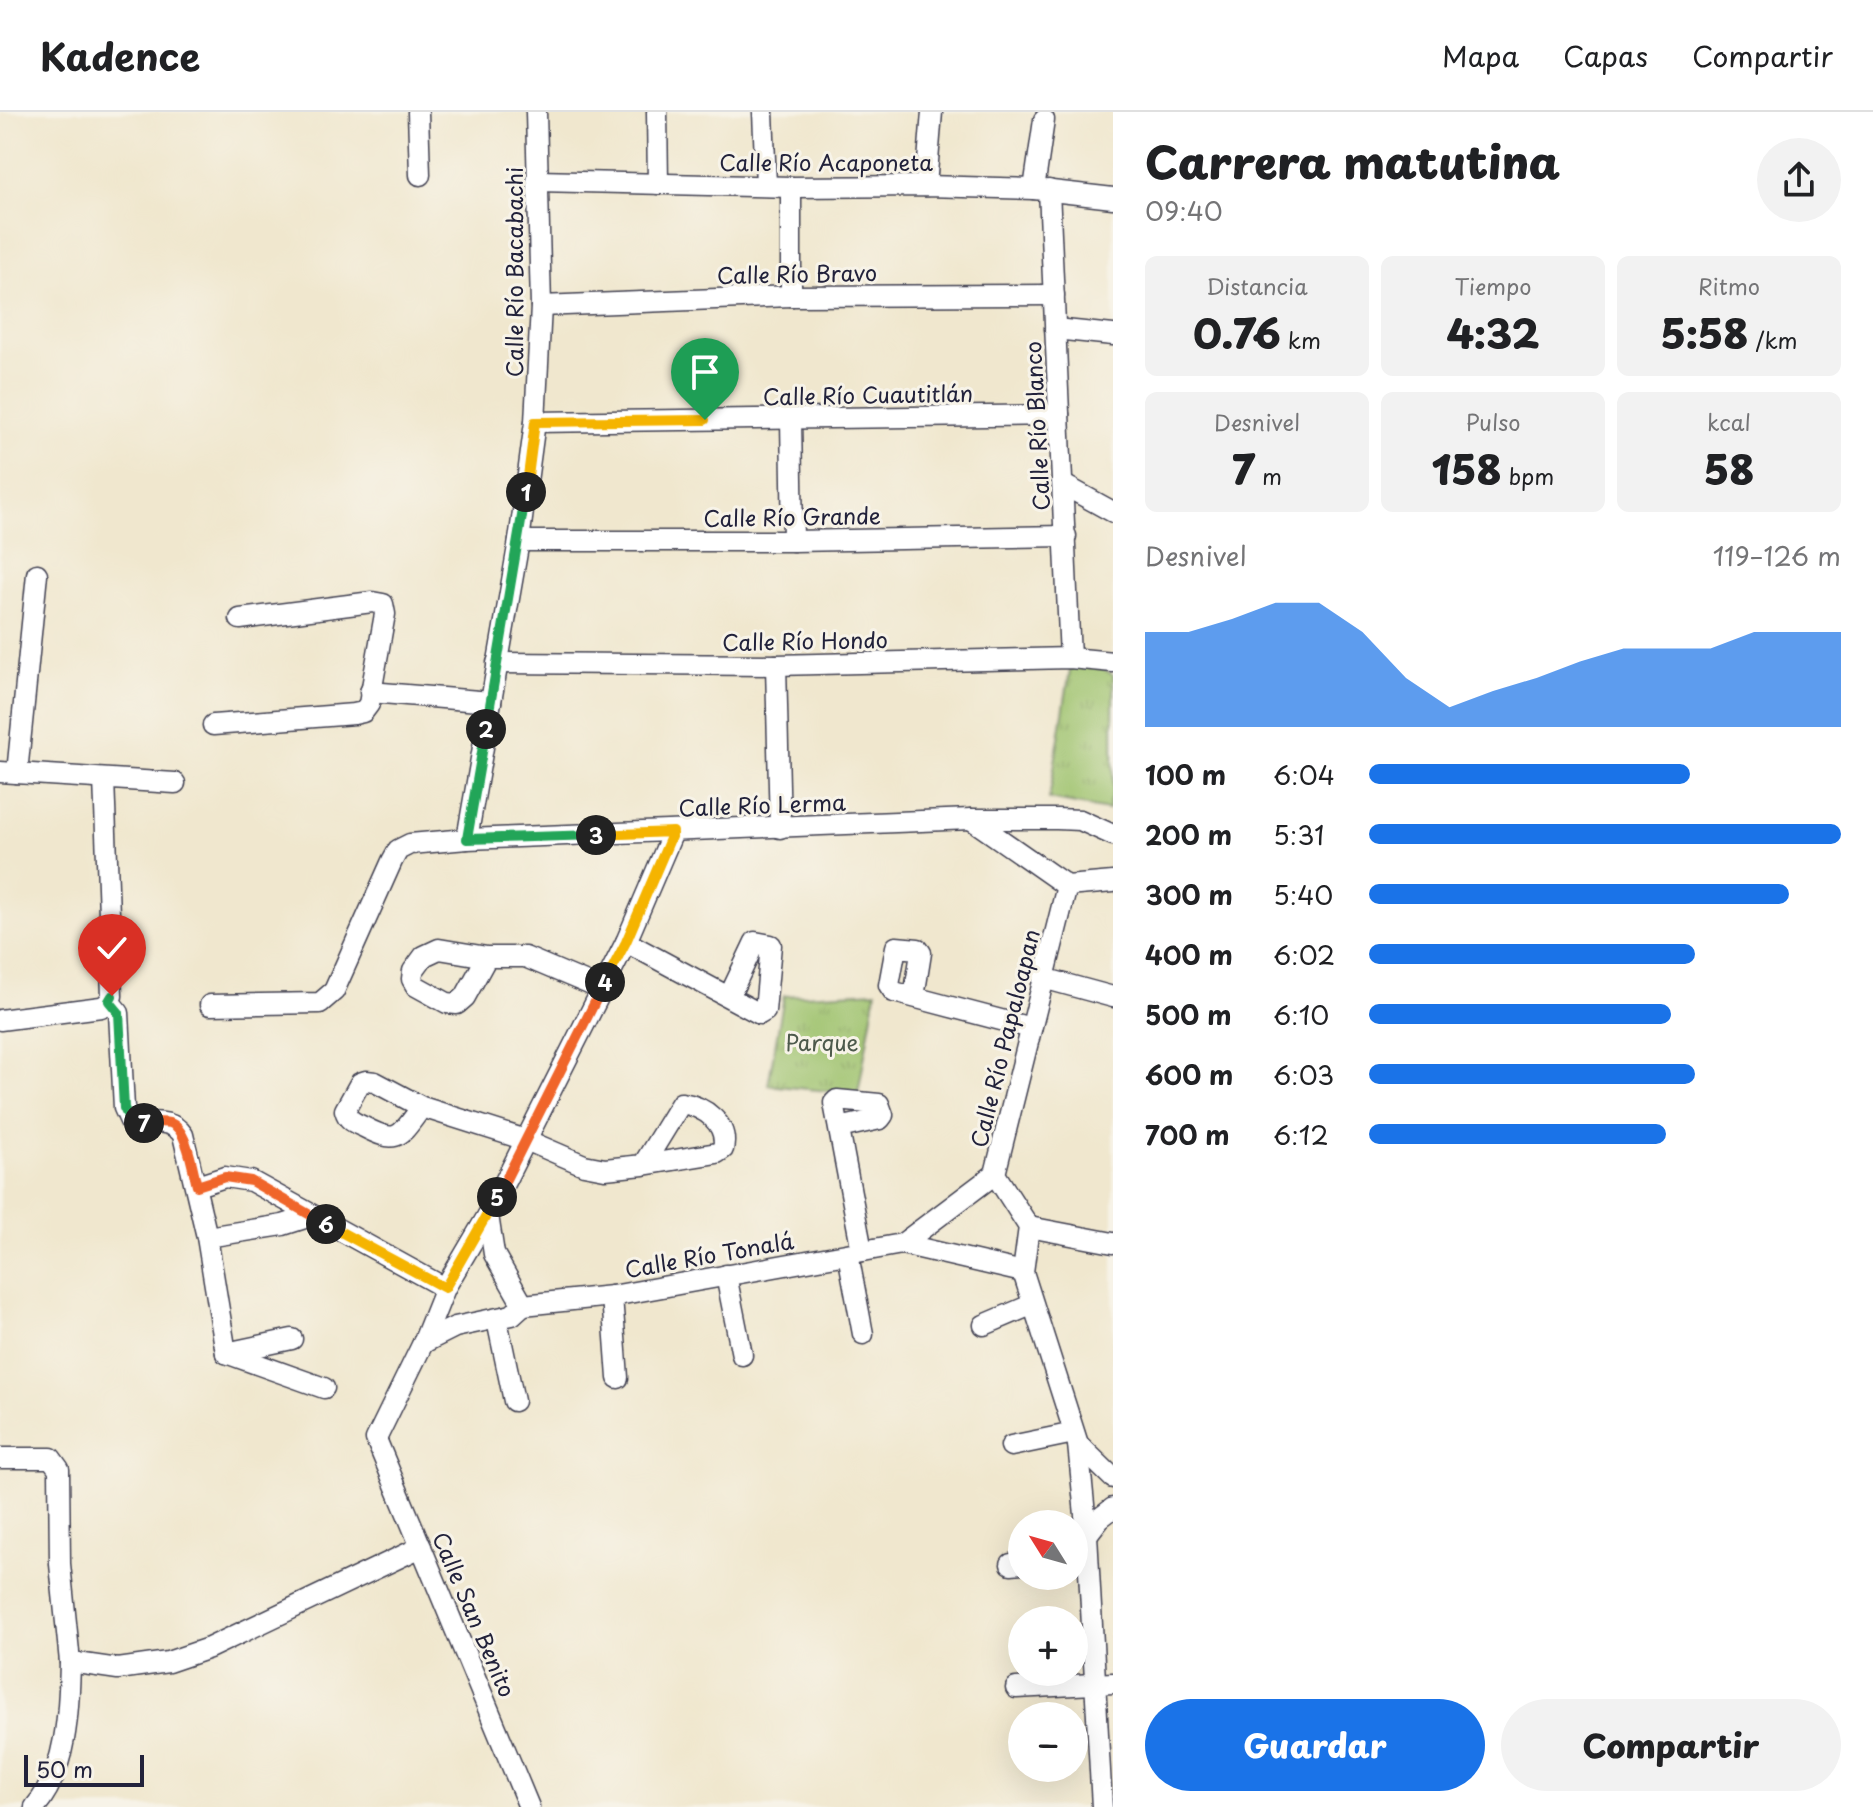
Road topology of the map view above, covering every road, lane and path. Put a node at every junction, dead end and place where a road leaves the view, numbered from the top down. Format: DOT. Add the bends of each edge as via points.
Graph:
graph roads {
  1 [pos="418,112"];
  2 [pos="657,112"];
  3 [pos="763,112"];
  4 [pos="932,112"];
  5 [pos="535,118"];
  6 [pos="1044,120"];
  7 [pos="420,175"];
  8 [pos="537,181"];
  9 [pos="658,184"];
  10 [pos="766,185"];
  11 [pos="926,186"];
  12 [pos="791,187"];
  13 [pos="1041,190"];
  14 [pos="1113,198"];
  15 [pos="1054,295"];
  16 [pos="791,296"];
  17 [pos="541,306"];
  18 [pos="1055,329"];
  19 [pos="1113,335"];
  20 [pos="1059,415"];
  21 [pos="791,419"];
  22 [pos="535,422"];
  23 [pos="1064,485"];
  24 [pos="1113,512"];
  25 [pos="1066,536"];
  26 [pos="519,541"];
  27 [pos="793,541"];
  28 [pos="37,574"];
  29 [pos="240,619"];
  30 [pos="1070,658"];
  31 [pos="1113,662"];
  32 [pos="497,663"];
  33 [pos="776,665"];
  34 [pos="370,692"];
  35 [pos="491,702"];
  36 [pos="213,725"];
  37 [pos="9,773"];
  38 [pos="104,779"];
  39 [pos="175,783"];
  40 [pos="971,819"];
  41 [pos="780,828"];
  42 [pos="673,832"];
  43 [pos="1113,835"];
  44 [pos="467,839"];
  45 [pos="1113,882"];
  46 [pos="1067,886"];
  47 [pos="626,942"];
  48 [pos="487,957"];
  49 [pos="1043,978"];
  50 [pos="601,989"];
  51 [pos="729,997"];
  52 [pos="914,997"];
  53 [pos="1113,997"];
  54 [pos="109,1001"];
  55 [pos="210,1005"];
  56 [pos="0,1020"];
  57 [pos="1031,1028"];
  58 [pos="422,1107"];
  59 [pos="839,1128"];
  60 [pos="526,1140"];
  61 [pos="643,1165"];
  62 [pos="995,1174"];
  63 [pos="197,1186"];
  64 [pos="488,1215"];
  65 [pos="311,1216"];
  66 [pos="1029,1227"];
  67 [pos="207,1237"];
  68 [pos="1113,1243"];
  69 [pos="902,1244"];
  70 [pos="465,1252"];
  71 [pos="855,1252"];
  72 [pos="494,1254"];
  73 [pos="1023,1272"];
  74 [pos="726,1275"];
  75 [pos="445,1288"];
  76 [pos="612,1296"];
  77 [pos="523,1305"];
  78 [pos="1031,1305"];
  79 [pos="438,1309"];
  80 [pos="497,1320"];
  81 [pos="984,1325"];
  82 [pos="455,1327"];
  83 [pos="863,1334"];
  84 [pos="292,1339"];
  85 [pos="423,1343"];
  86 [pos="226,1353"];
  87 [pos="742,1355"];
  88 [pos="618,1378"];
  89 [pos="324,1388"];
  90 [pos="514,1401"];
  91 [pos="1076,1438"];
  92 [pos="1011,1446"];
  93 [pos="0,1458"];
  94 [pos="1113,1478"];
  95 [pos="1113,1508"];
  96 [pos="1084,1510"];
  97 [pos="1088,1534"];
  98 [pos="421,1547"];
  99 [pos="1087,1590"];
  100 [pos="70,1662"];
  101 [pos="1105,1684"];
  102 [pos="1016,1688"];
  103 [pos="35,1807"];
  104 [pos="529,1807"];
  105 [pos="1102,1807"];
  1 -- 7 [label="street"];
  2 -- 9 [label="street"];
  3 -- 10 [label="street"];
  4 -- 11 [label="street"];
  5 -- 8 [label="street, Calle Río Bacabachi"];
  6 -- 13 [label="street, Calle Río Blanco"];
  8 -- 9 [label="street, Calle Río Acaponeta"];
  8 -- 17 [label="street, Calle Río Bacabachi"];
  9 -- 10 [label="street, Calle Río Acaponeta"];
  10 -- 12 [label="street, Calle Río Acaponeta"];
  11 -- 12 [label="street, Calle Río Acaponeta"];
  11 -- 13 [label="street, Calle Río Acaponeta"];
  12 -- 16 [label="street"];
  13 -- 14 [label="street, Calle Río Acaponeta"];
  13 -- 15 [label="street, Calle Río Blanco"];
  15 -- 16 [label="street, Calle Río Bravo"];
  15 -- 18 [label="street, Calle Río Blanco"];
  16 -- 17 [label="street, Calle Río Bravo"];
  17 -- 22 [label="street, Calle Río Bacabachi"];
  18 -- 19 [label="street"];
  18 -- 20 [label="street, Calle Río Blanco"];
  20 -- 21 [label="street, Calle Río Cuautitlán"];
  20 -- 23 [label="street, Calle Río Blanco"];
  21 -- 22 [label="street, Calle Río Cuautitlán"];
  21 -- 27 [label="street"];
  22 -- 26 [label="street, Calle Río Bacabachi"];
  23 -- 24 [label="street"];
  23 -- 25 [label="street, Calle Río Blanco"];
  25 -- 27 [label="street, Calle Río Grande"];
  25 -- 30 [label="street, Calle Río Blanco"];
  26 -- 27 [label="street, Calle Río Grande"];
  26 -- 32 [label="street, Calle Río Bacabachi"];
  28 -- 37 [label="street"];
  29 -- 34 [label="street" via="383,604"];
  30 -- 31 [label="street, Calle Río Hondo"];
  30 -- 33 [label="street, Calle Río Hondo"];
  32 -- 33 [label="street, Calle Río Hondo"];
  32 -- 35 [label="street, Calle Río Bacabachi"];
  33 -- 41 [label="street"];
  34 -- 35 [label="street"];
  34 -- 36 [label="street" via="369,704 354,714"];
  35 -- 44 [label="street, Calle Río Bacabachi"];
  37 -- 38 [label="street"];
  38 -- 39 [label="street"];
  38 -- 54 [label="street"];
  40 -- 41 [label="street, Calle Río Lerma"];
  40 -- 43 [label="street, Calle Río Lerma" via="1080,820"];
  40 -- 46 [label="street"];
  41 -- 42 [label="street, Calle Río Lerma"];
  42 -- 44 [label="street, Calle Río Lerma"];
  42 -- 47 [label="street"];
  44 -- 55 [label="street, Calle Río Lerma" via="410,844 398,850 328,998 320,1003"];
  45 -- 46 [label="street"];
  46 -- 49 [label="street, Calle Río Papaloapan"];
  47 -- 50 [label="street"];
  47 -- 51 [label="street"];
  48 -- 50 [label="street" via="525,957"];
  49 -- 53 [label="street"];
  49 -- 57 [label="street, Calle Río Papaloapan"];
  50 -- 60 [label="street"];
  52 -- 52 [label="street" via="921,957 918,949 896,947 890,989"];
  52 -- 57 [label="street"];
  54 -- 56 [label="street" via="101,1007"];
  54 -- 63 [label="street" via="119,1013 124,1108 130,1121 177,1127"];
  57 -- 62 [label="street, Calle Río Papaloapan"];
  58 -- 60 [label="street"];
  59 -- 71 [label="street"];
  60 -- 61 [label="street" via="584,1165"];
  60 -- 64 [label="street"];
  62 -- 66 [label="street, Calle Río Papaloapan"];
  62 -- 69 [label="street, Calle Río Tonalá"];
  63 -- 65 [label="street" via="237,1177"];
  63 -- 67 [label="street"];
  64 -- 70 [label="street"];
  64 -- 72 [label="street"];
  65 -- 67 [label="street"];
  65 -- 75 [label="street"];
  66 -- 68 [label="street"];
  66 -- 73 [label="street"];
  67 -- 86 [label="street"];
  69 -- 71 [label="street, Calle Río Tonalá"];
  69 -- 73 [label="street, Calle Río Tonalá"];
  70 -- 72 [label="street"];
  70 -- 75 [label="street"];
  71 -- 74 [label="street, Calle Río Tonalá"];
  71 -- 83 [label="street"];
  72 -- 77 [label="street"];
  73 -- 78 [label="street"];
  74 -- 76 [label="street, Calle Río Tonalá"];
  74 -- 87 [label="street"];
  75 -- 79 [label="street"];
  76 -- 77 [label="street, Calle Río Tonalá"];
  76 -- 88 [label="street"];
  77 -- 80 [label="street"];
  78 -- 81 [label="street"];
  78 -- 91 [label="street"];
  79 -- 82 [label="street"];
  79 -- 85 [label="street"];
  80 -- 82 [label="street"];
  80 -- 90 [label="street"];
  82 -- 85 [label="street"];
  84 -- 86 [label="street"];
  85 -- 98 [label="street, Calle San Benito" via="376,1439"];
  86 -- 89 [label="street"];
  91 -- 92 [label="street"];
  91 -- 94 [label="street"];
  91 -- 96 [label="street"];
  93 -- 100 [label="street" via="51,1458 59,1469 60,1564"];
  95 -- 97 [label="street"];
  98 -- 100 [label="street" via="209,1648 168,1662 118,1669"];
  98 -- 104 [label="street, Calle San Benito"];
  99 -- 101 [label="street"];
  100 -- 103 [label="street" via="58,1765"];
  101 -- 102 [label="street"];
  101 -- 105 [label="street"];
}
